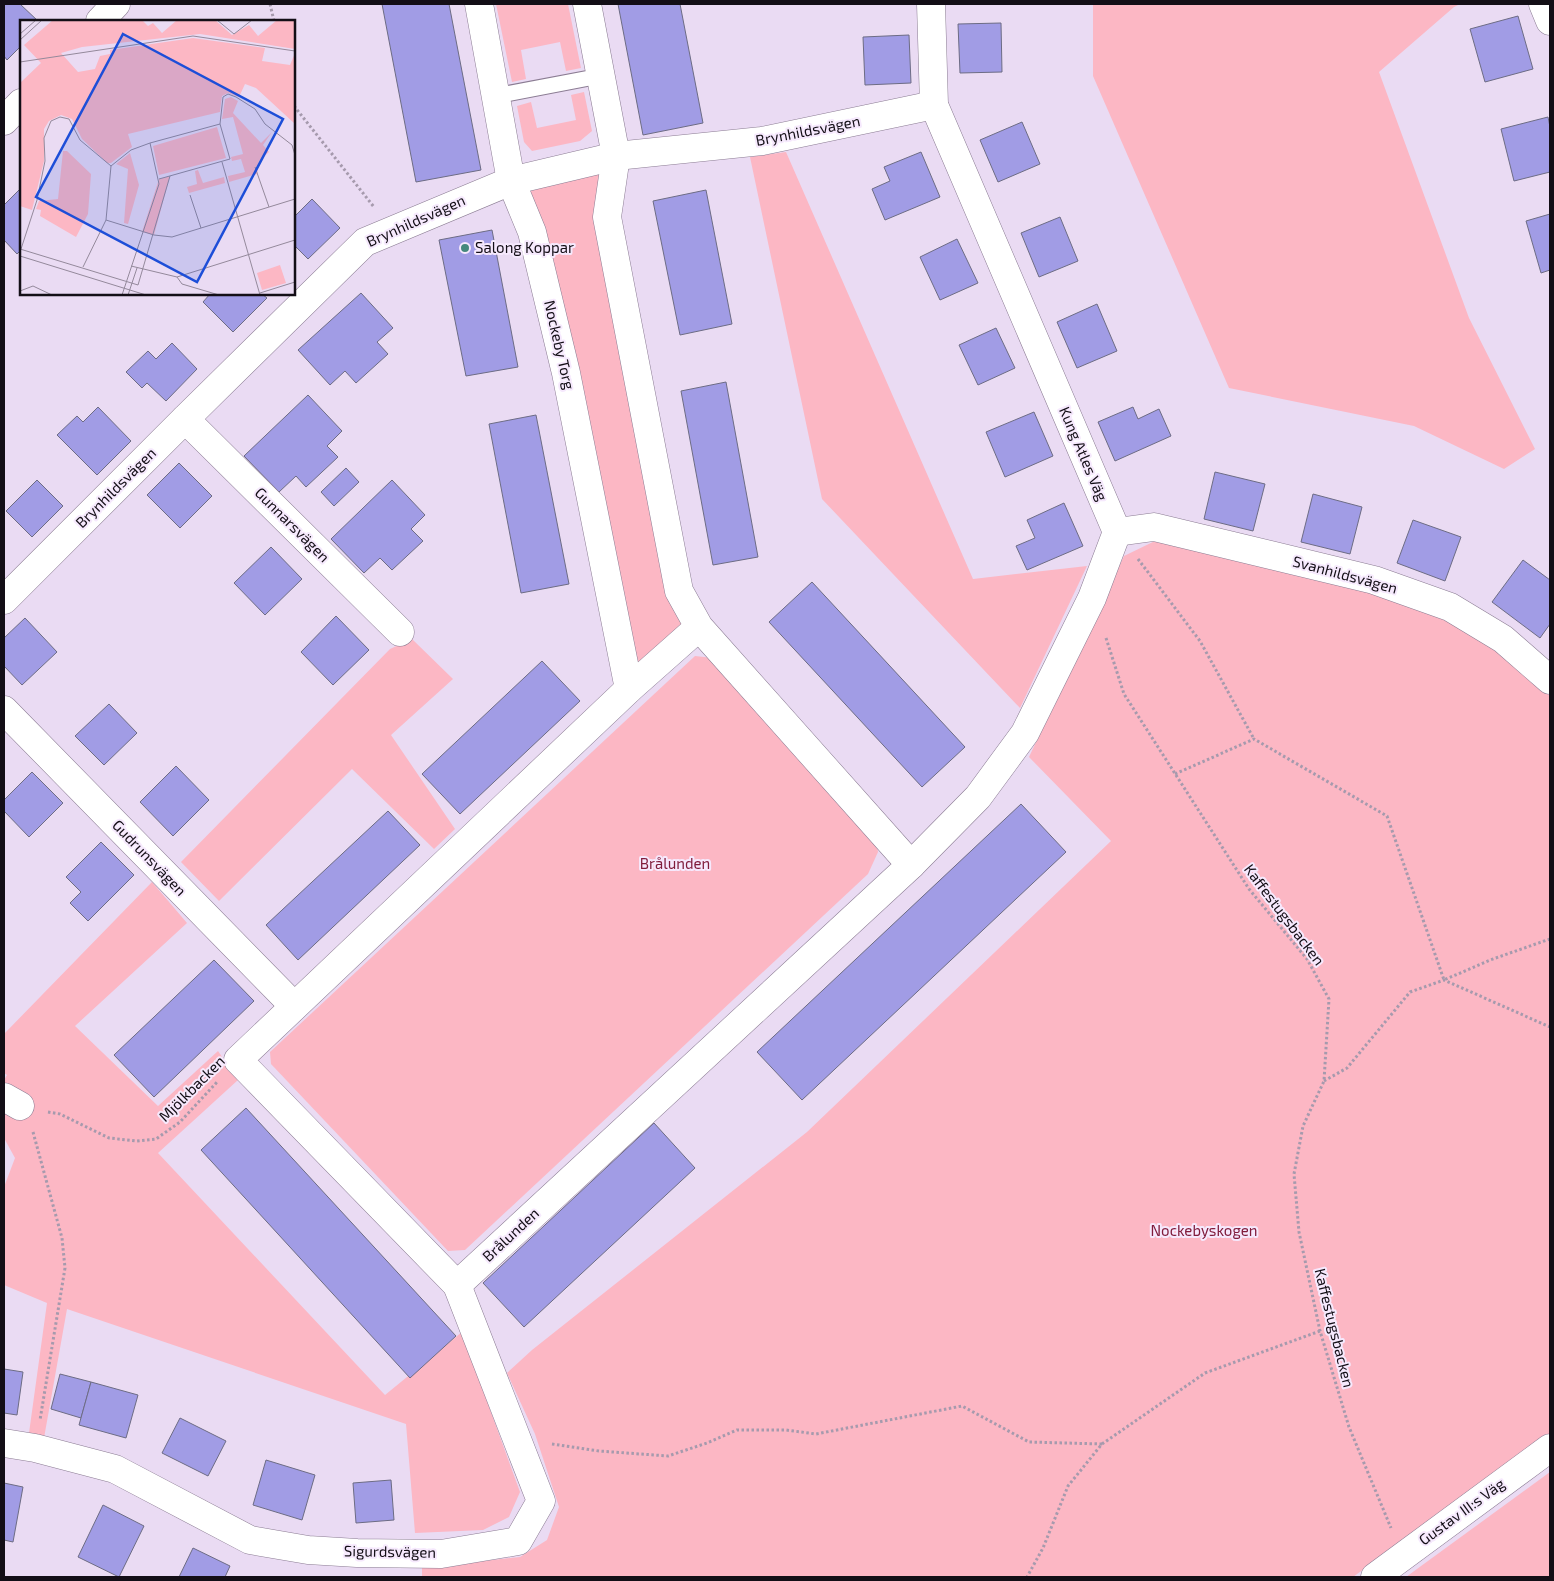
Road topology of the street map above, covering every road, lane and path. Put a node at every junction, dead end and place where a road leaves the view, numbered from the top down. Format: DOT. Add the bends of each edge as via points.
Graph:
graph roads {
  1 [pos="116,4"];
  2 [pos="270,4"];
  3 [pos="479,4"];
  4 [pos="586,4"];
  5 [pos="931,4"];
  6 [pos="1543,4"];
  7 [pos="101,20"];
  8 [pos="274,20"];
  9 [pos="1550,21"];
  10 [pos="600,76"];
  11 [pos="495,96"];
  12 [pos="20,103"];
  13 [pos="934,105"];
  14 [pos="295,107"];
  15 [pos="4,121"];
  16 [pos="616,156"];
  17 [pos="511,180"];
  18 [pos="392,230"];
  19 [pos="185,419"];
  20 [pos="1117,532"];
  21 [pos="1092,598"];
  22 [pos="4,600"];
  23 [pos="699,627"];
  24 [pos="400,632"];
  25 [pos="1550,680"];
  26 [pos="629,689"];
  27 [pos="4,710"];
  28 [pos="1254,739"];
  29 [pos="1175,774"];
  30 [pos="911,865"];
  31 [pos="1550,938"];
  32 [pos="1444,980"];
  33 [pos="294,1006"];
  34 [pos="1550,1027"];
  35 [pos="238,1060"];
  36 [pos="1324,1081"];
  37 [pos="12,1102"];
  38 [pos="457,1285"];
  39 [pos="1320,1331"];
  40 [pos="517,1438"];
  41 [pos="4,1443"];
  42 [pos="1102,1444"];
  43 [pos="36,1448"];
  44 [pos="1550,1448"];
  45 [pos="1403,1556"];
  46 [pos="1027,1577"];
  47 [pos="1375,1577"];
  1 -- 7 [label="street"];
  2 -- 8 [label="path"];
  3 -- 11 [label="street, Nockeby Torg"];
  4 -- 10 [label="street"];
  5 -- 13 [label="street, Kung Atles Väg"];
  6 -- 9 [label="street"];
  10 -- 11 [label="lane"];
  10 -- 16 [label="street"];
  11 -- 17 [label="street, Nockeby Torg"];
  12 -- 15 [label="street"];
  13 -- 16 [label="street, Brynhildsvägen" via="762,141"];
  13 -- 20 [label="street, Kung Atles Väg"];
  14 -- 18 [label="path"];
  16 -- 17 [label="street, Brynhildsvägen"];
  16 -- 23 [label="street" via="608,217 679,591"];
  17 -- 18 [label="street, Brynhildsvägen"];
  17 -- 26 [label="street, Nockeby Torg" via="532,232 566,374"];
  18 -- 19 [label="street, Brynhildsvägen" via="365,242"];
  19 -- 22 [label="street, Brynhildsvägen"];
  19 -- 24 [label="street, Gunnarsvägen"];
  20 -- 21 [label="street"];
  20 -- 25 [label="street, Svanhildsvägen" via="1154,527 1374,580 1450,607 1503,639"];
  20 -- 28 [label="path" via="1200,641"];
  21 -- 29 [label="path, Kaffestugsbacken" via="1124,694"];
  21 -- 30 [label="street" via="1025,733 978,797"];
  23 -- 26 [label="street"];
  23 -- 30 [label="street"];
  26 -- 33 [label="street"];
  27 -- 33 [label="street, Gudrunsvägen"];
  28 -- 29 [label="path"];
  28 -- 32 [label="path" via="1387,816"];
  29 -- 36 [label="path, Kaffestugsbacken" via="1249,889 1307,959 1329,999"];
  30 -- 38 [label="street, Brålunden"];
  31 -- 32 [label="path"];
  32 -- 34 [label="path"];
  32 -- 36 [label="path" via="1410,992 1347,1068"];
  33 -- 35 [label="street"];
  35 -- 37 [label="path, Mjölkbacken" via="180,1122 156,1139 110,1138 60,1114"];
  35 -- 38 [label="street"];
  36 -- 39 [label="path, Kaffestugsbacken" via="1304,1126 1294,1174 1299,1232"];
  37 -- 43 [label="path" via="33,1132 62,1238 64,1268"];
  38 -- 40 [label="street, Sigurdsvägen"];
  39 -- 42 [label="path" via="1204,1373"];
  39 -- 45 [label="path, Kaffestugsbacken" via="1349,1427"];
  40 -- 42 [label="path" via="599,1451 668,1456 737,1430 816,1434 962,1406 1029,1442"];
  40 -- 43 [label="street, Sigurdsvägen" via="541,1501 518,1541 441,1554 308,1550 250,1540 115,1469"];
  41 -- 43 [label="street, Sigurdsvägen"];
  42 -- 46 [label="path" via="1068,1486 1043,1548"];
  44 -- 45 [label="street, Gustav III:s Väg"];
  45 -- 47 [label="street, Gustav III:s Väg"];
}
